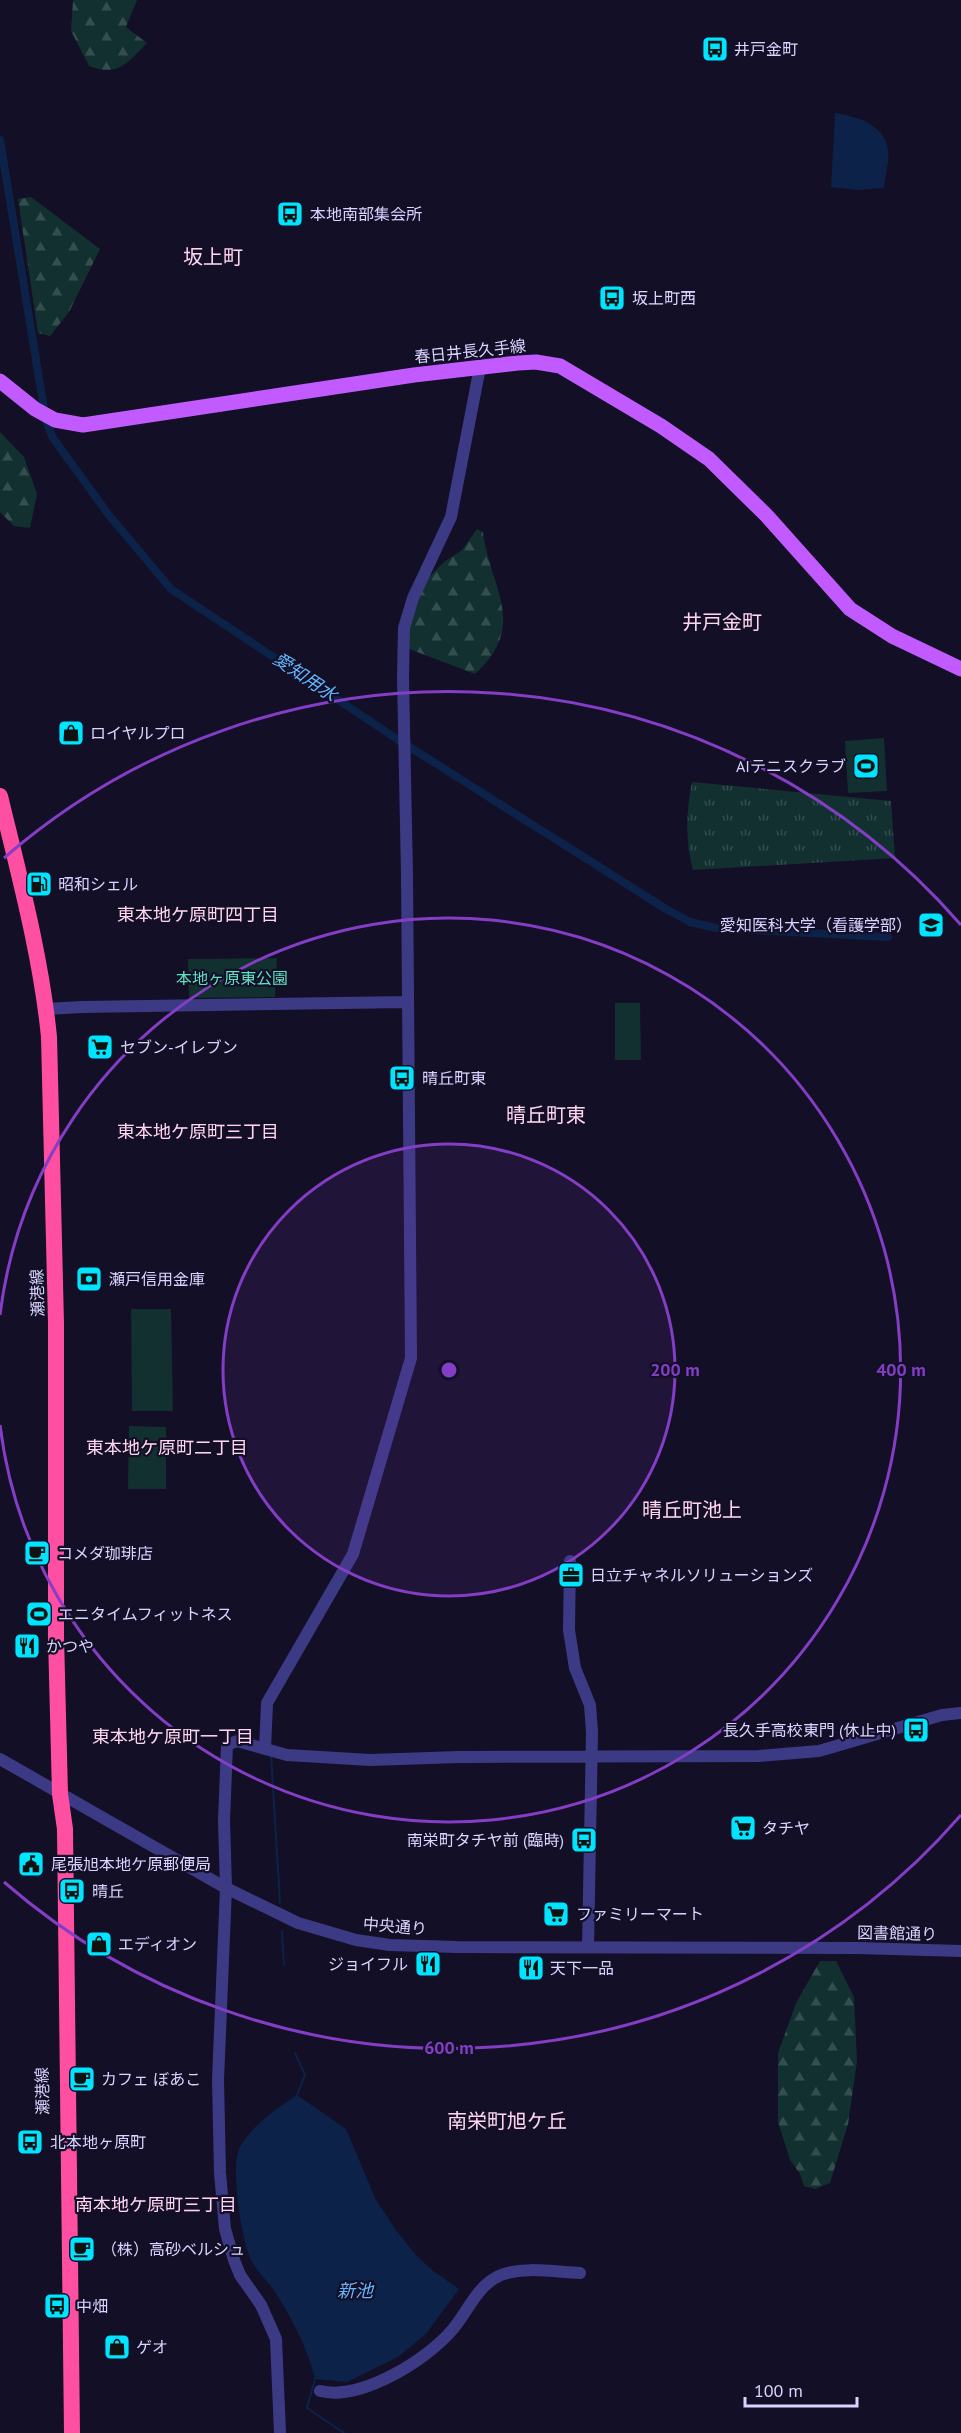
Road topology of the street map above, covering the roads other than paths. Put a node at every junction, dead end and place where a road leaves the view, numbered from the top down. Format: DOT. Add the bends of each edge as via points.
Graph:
graph roads {
  1 [pos="480,367"];
  2 [pos="0,381"];
  3 [pos="961,669"];
  4 [pos="0,796"];
  5 [pos="408,1002"];
  6 [pos="46,1009"];
  7 [pos="570,1561"];
  8 [pos="961,1713"];
  9 [pos="266,1749"];
  10 [pos="590,1757"];
  11 [pos="0,1759"];
  12 [pos="60,1794"];
  13 [pos="226,1888"];
  14 [pos="588,1947"];
  15 [pos="832,1949"];
  16 [pos="961,1951"];
  17 [pos="580,2273"];
  18 [pos="67,2388"];
  19 [pos="320,2391"];
  20 [pos="64,2433"];
  21 [pos="72,2433"];
  22 [pos="280,2433"];
  1 -- 2 [label="main road, 春日井長久手線" via="83,425 55,420 35,410"];
  1 -- 3 [label="main road, 春日井長久手線" via="536,362 567,369 694,446 767,516 850,609 892,636"];
  1 -- 5 [label="street" via="451,517 413,598 404,628"];
  4 -- 6 [label="highway, 瀬港線" via="29,916"];
  5 -- 6 [label="street"];
  5 -- 9 [label="street" via="411,1358 353,1554 267,1703"];
  6 -- 12 [label="highway, 瀬港線" via="56,1323"];
  7 -- 10 [label="street" via="569,1630 575,1668 590,1705"];
  8 -- 10 [label="street" via="794,1754"];
  9 -- 10 [label="street" via="287,1755 370,1760"];
  9 -- 13 [label="street" via="237,1741 226,1745"];
  10 -- 14 [label="street"];
  11 -- 12 [label="street, 中央通り"];
  12 -- 13 [label="street, 中央通り"];
  12 -- 18 [label="highway, 瀬港線" via="55,1825"];
  13 -- 14 [label="street, 中央通り" via="298,1923 368,1942"];
  13 -- 22 [label="street" via="218,2080 225,2229 240,2275 261,2305 276,2339"];
  14 -- 15 [label="street, 中央通り"];
  15 -- 16 [label="street, 図書館通り"];
  17 -- 19 [label="street" via="524,2271 499,2276 482,2288 455,2326 420,2360 356,2390 337,2394"];
  18 -- 20 [label="highway"];
  18 -- 21 [label="highway"];
}
